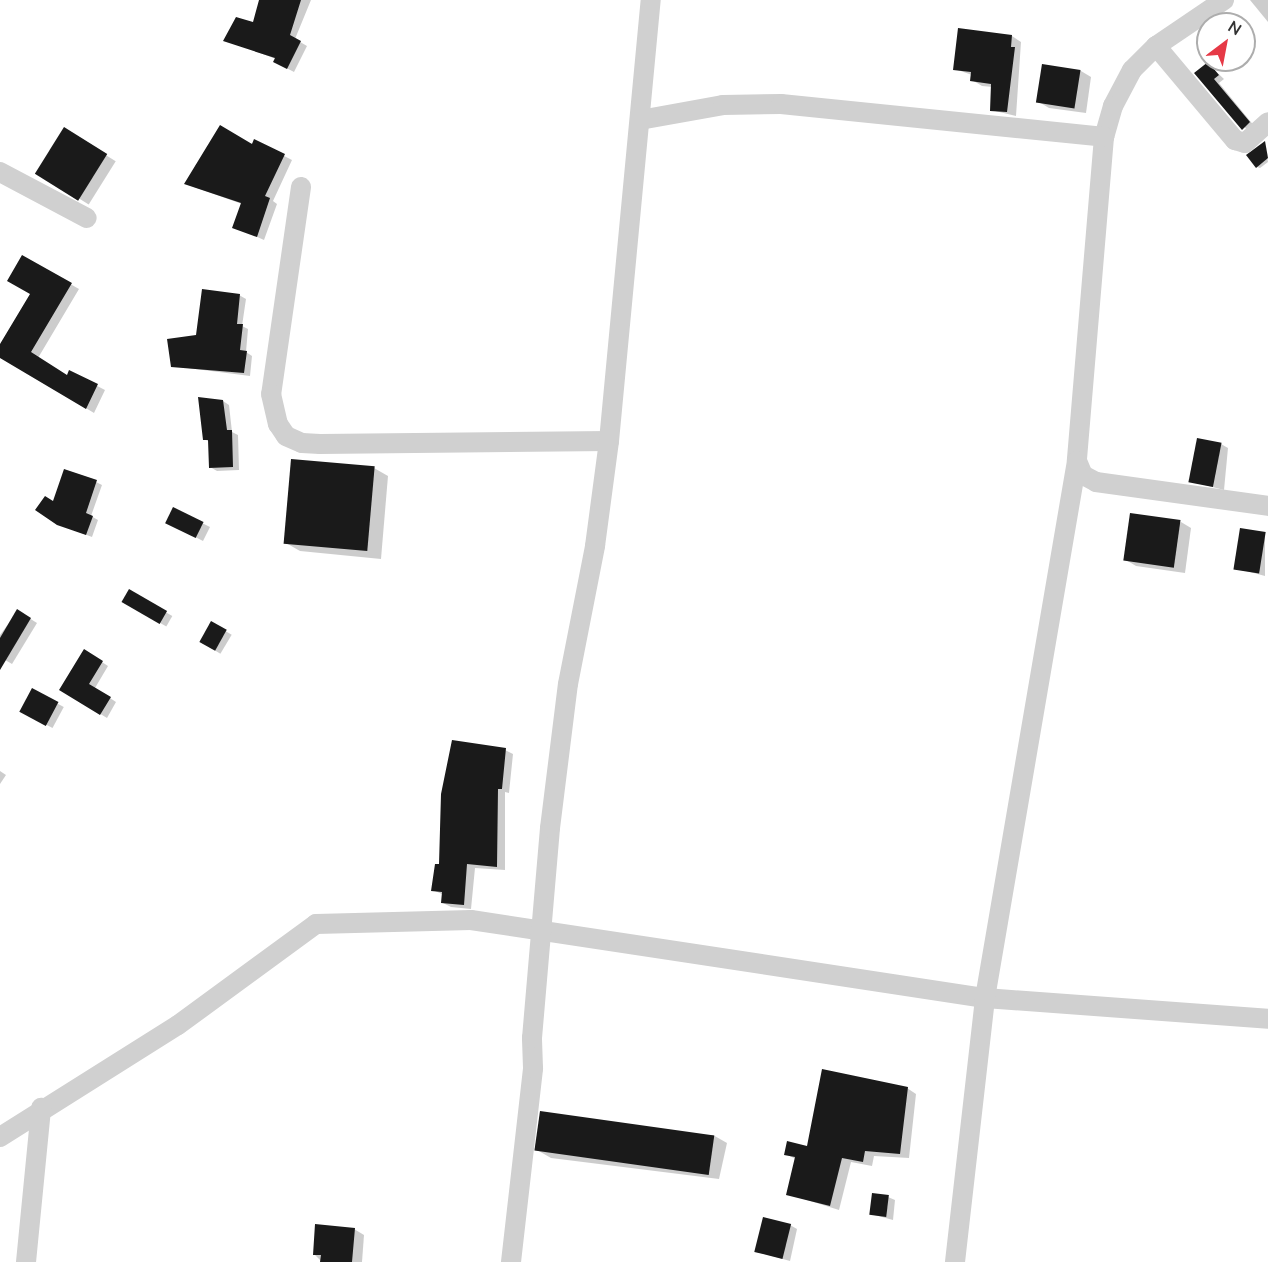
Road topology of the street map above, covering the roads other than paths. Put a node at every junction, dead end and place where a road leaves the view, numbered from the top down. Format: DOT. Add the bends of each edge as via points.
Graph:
graph roads {
  1 [pos="651,0"];
  2 [pos="1224,0"];
  3 [pos="1155,46"];
  4 [pos="640,120"];
  5 [pos="1268,122"];
  6 [pos="1104,137"];
  7 [pos="0,172"];
  8 [pos="301,187"];
  9 [pos="87,218"];
  10 [pos="609,441"];
  11 [pos="1077,461"];
  12 [pos="1268,506"];
  13 [pos="540,932"];
  14 [pos="985,998"];
  15 [pos="1268,1019"];
  16 [pos="41,1108"];
  17 [pos="0,1137"];
  18 [pos="26,1262"];
  19 [pos="511,1262"];
  20 [pos="955,1262"];
  1 -- 4 [label="street"];
  2 -- 3 [label="street"];
  3 -- 5 [label="street" via="1235,140 1245,143"];
  3 -- 6 [label="street" via="1132,70 1113,106"];
  4 -- 6 [label="street" via="723,105 781,104"];
  4 -- 10 [label="street"];
  6 -- 11 [label="street"];
  7 -- 9 [label="street"];
  8 -- 10 [label="street" via="271,394 278,424 286,436 302,443 320,444"];
  10 -- 13 [label="street" via="595,546 568,684"];
  11 -- 12 [label="street" via="1083,475 1096,482"];
  11 -- 14 [label="street"];
  13 -- 14 [label="street"];
  13 -- 16 [label="street" via="471,920 316,924 177,1024"];
  13 -- 19 [label="street" via="533,1068"];
  14 -- 15 [label="street"];
  14 -- 20 [label="street"];
  16 -- 17 [label="street"];
  16 -- 18 [label="street"];
}
